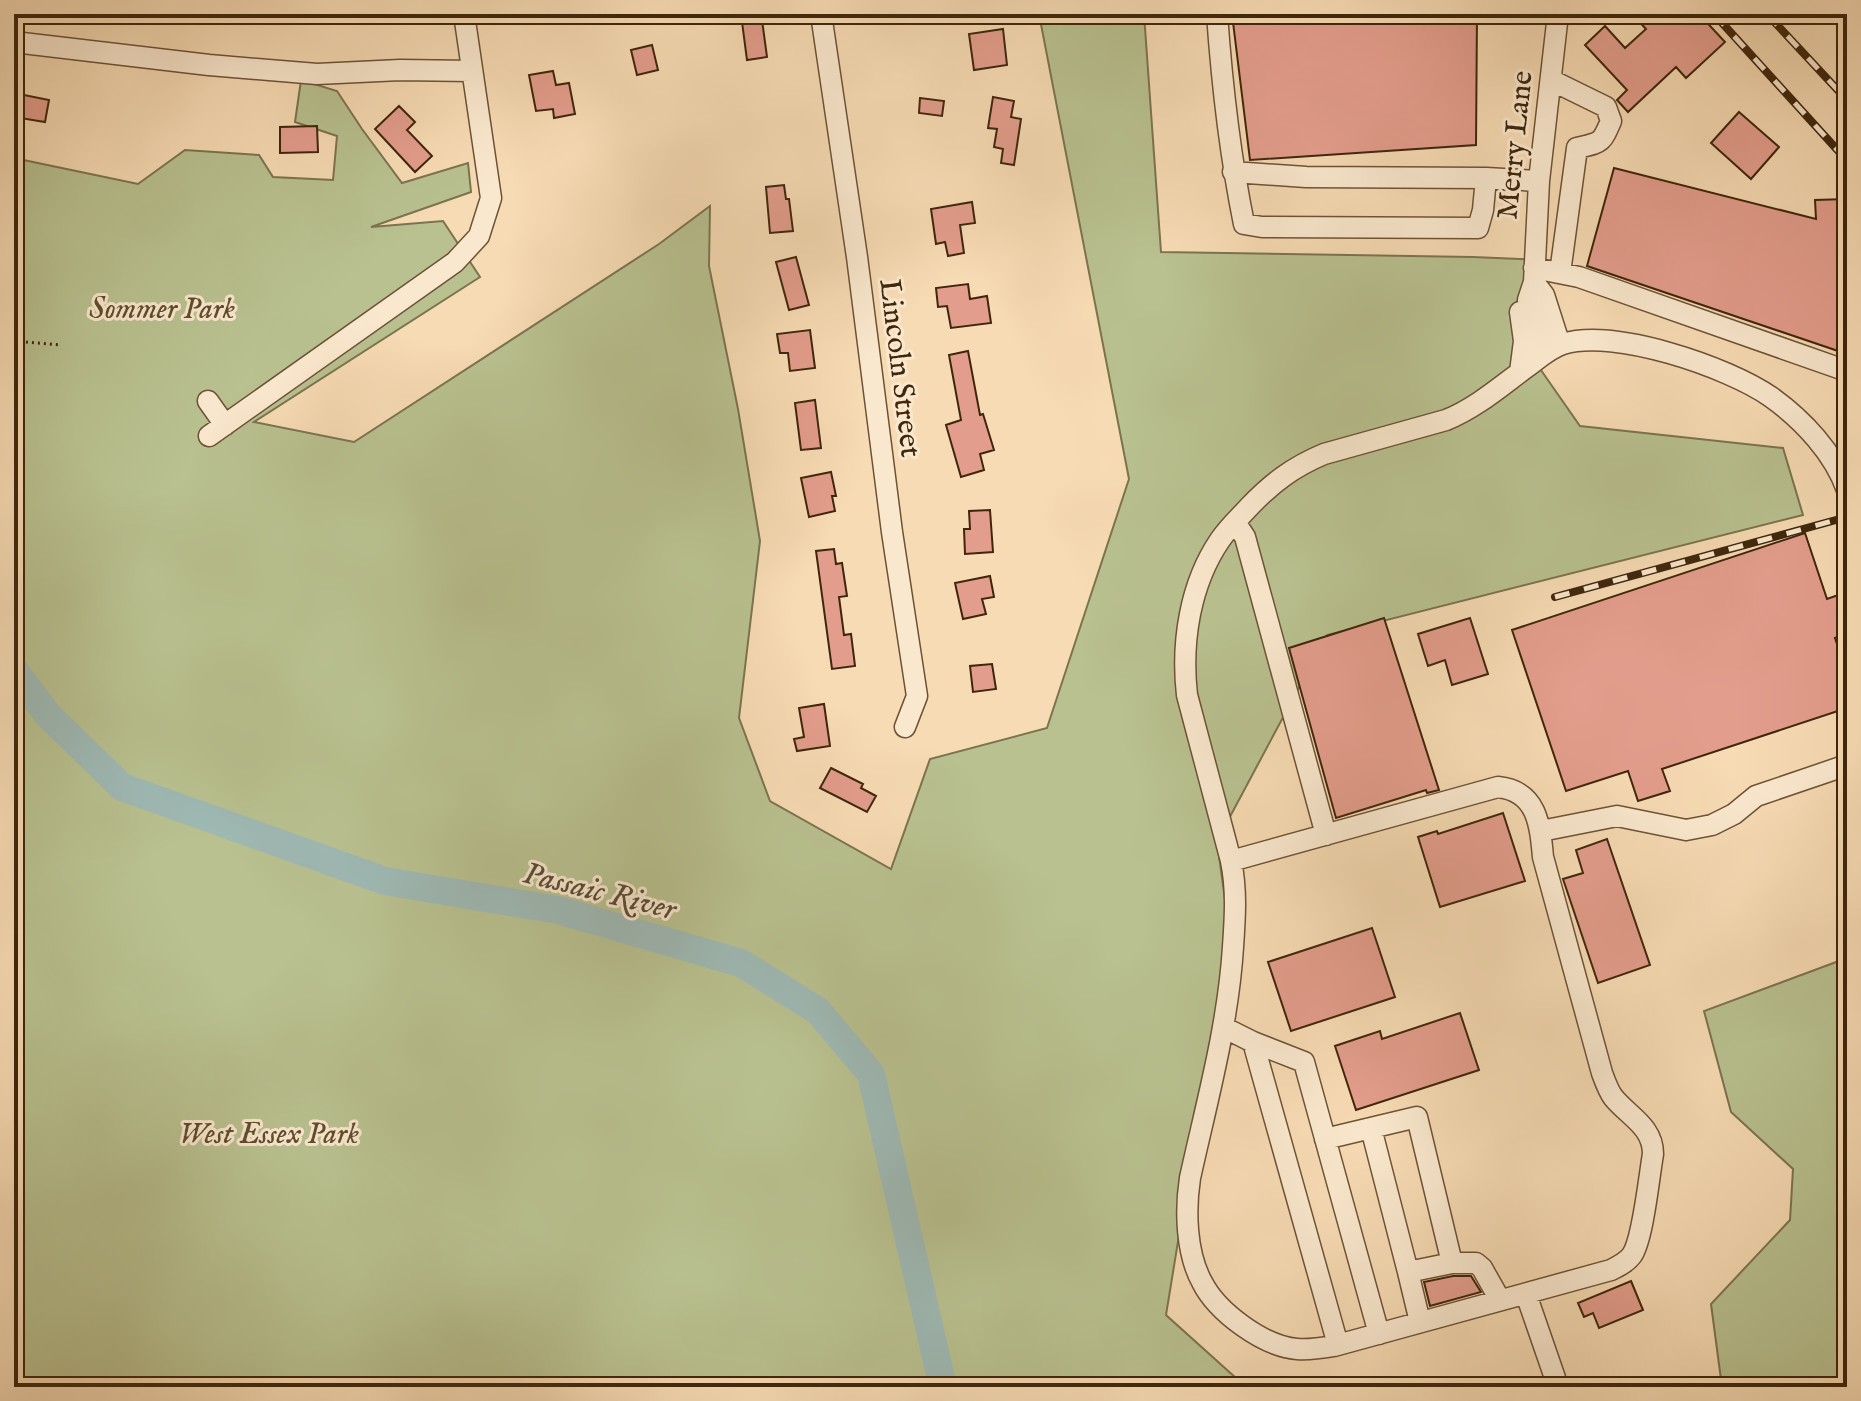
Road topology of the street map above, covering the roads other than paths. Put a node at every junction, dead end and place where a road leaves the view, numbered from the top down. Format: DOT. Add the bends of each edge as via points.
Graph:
graph roads {
  1 [pos="464,14"];
  2 [pos="821,14"];
  3 [pos="1217,14"];
  4 [pos="1558,14"];
  5 [pos="14,42"];
  6 [pos="472,71"];
  7 [pos="1551,80"];
  8 [pos="1233,172"];
  9 [pos="1486,178"];
  10 [pos="1539,181"];
  11 [pos="1560,273"];
  12 [pos="1534,275"];
  13 [pos="1552,350"];
  14 [pos="1847,371"];
  15 [pos="1520,372"];
  16 [pos="208,401"];
  17 [pos="1847,490"];
  18 [pos="1235,522"];
  19 [pos="905,727"];
  20 [pos="1847,765"];
  21 [pos="1541,831"];
  22 [pos="1326,835"];
  23 [pos="1231,861"];
  24 [pos="1223,1027"];
  25 [pos="1253,1042"];
  26 [pos="1371,1128"];
  27 [pos="1325,1139"];
  28 [pos="1452,1263"];
  29 [pos="1408,1272"];
  30 [pos="1526,1294"];
  31 [pos="1500,1300"];
  32 [pos="1420,1322"];
  33 [pos="1379,1334"];
  34 [pos="1338,1345"];
  35 [pos="1555,1378"];
  1 -- 6 [label="street"];
  2 -- 19 [label="street, Lincoln Street" via="917,696"];
  3 -- 8 [label="street"];
  4 -- 7 [label="street, Merry Lane"];
  5 -- 6 [label="street" via="317,74"];
  6 -- 16 [label="street" via="491,198 479,236 455,262 217,431"];
  7 -- 10 [label="street, Merry Lane"];
  7 -- 11 [label="street" via="1606,107 1611,121 1603,140 1577,148"];
  8 -- 9 [label="street"];
  8 -- 9 [label="street" via="1244,224 1262,227 1478,228"];
  9 -- 10 [label="street"];
  10 -- 12 [label="street, Merry Lane"];
  11 -- 12 [label="street"];
  11 -- 14 [label="street"];
  12 -- 13 [label="street, Merry Lane" via="1528,300"];
  12 -- 15 [label="street" via="1518,299 1524,341"];
  13 -- 15 [label="street"];
  13 -- 17 [label="street" via="1593,341 1633,343 1742,380 1814,436"];
  15 -- 18 [label="street" via="1455,417 1306,461 1270,485"];
  18 -- 22 [label="street" via="1245,537"];
  18 -- 23 [label="street" via="1211,556 1193,600 1185,675"];
  20 -- 21 [label="street" via="1756,796 1712,825 1686,830 1617,816"];
  21 -- 22 [label="street" via="1532,804 1509,788 1498,787"];
  21 -- 30 [label="street" via="1543,857 1602,1073 1610,1094 1648,1133 1653,1154 1638,1245 1630,1258 1611,1270"];
  22 -- 23 [label="street"];
  23 -- 24 [label="street" via="1236,915"];
  24 -- 25 [label="street"];
  24 -- 34 [label="street" via="1187,1201 1187,1226 1201,1282 1229,1315 1265,1339 1294,1349"];
  25 -- 27 [label="street" via="1304,1062"];
  25 -- 34 [label="street"];
  26 -- 27 [label="street"];
  26 -- 28 [label="street" via="1417,1117"];
  26 -- 29 [label="street"];
  27 -- 33 [label="street"];
  28 -- 29 [label="street"];
  28 -- 31 [label="street" via="1476,1263"];
  29 -- 32 [label="street"];
  30 -- 31 [label="street"];
  30 -- 35 [label="street"];
  31 -- 32 [label="street"];
  32 -- 33 [label="street"];
  33 -- 34 [label="street"];
}
